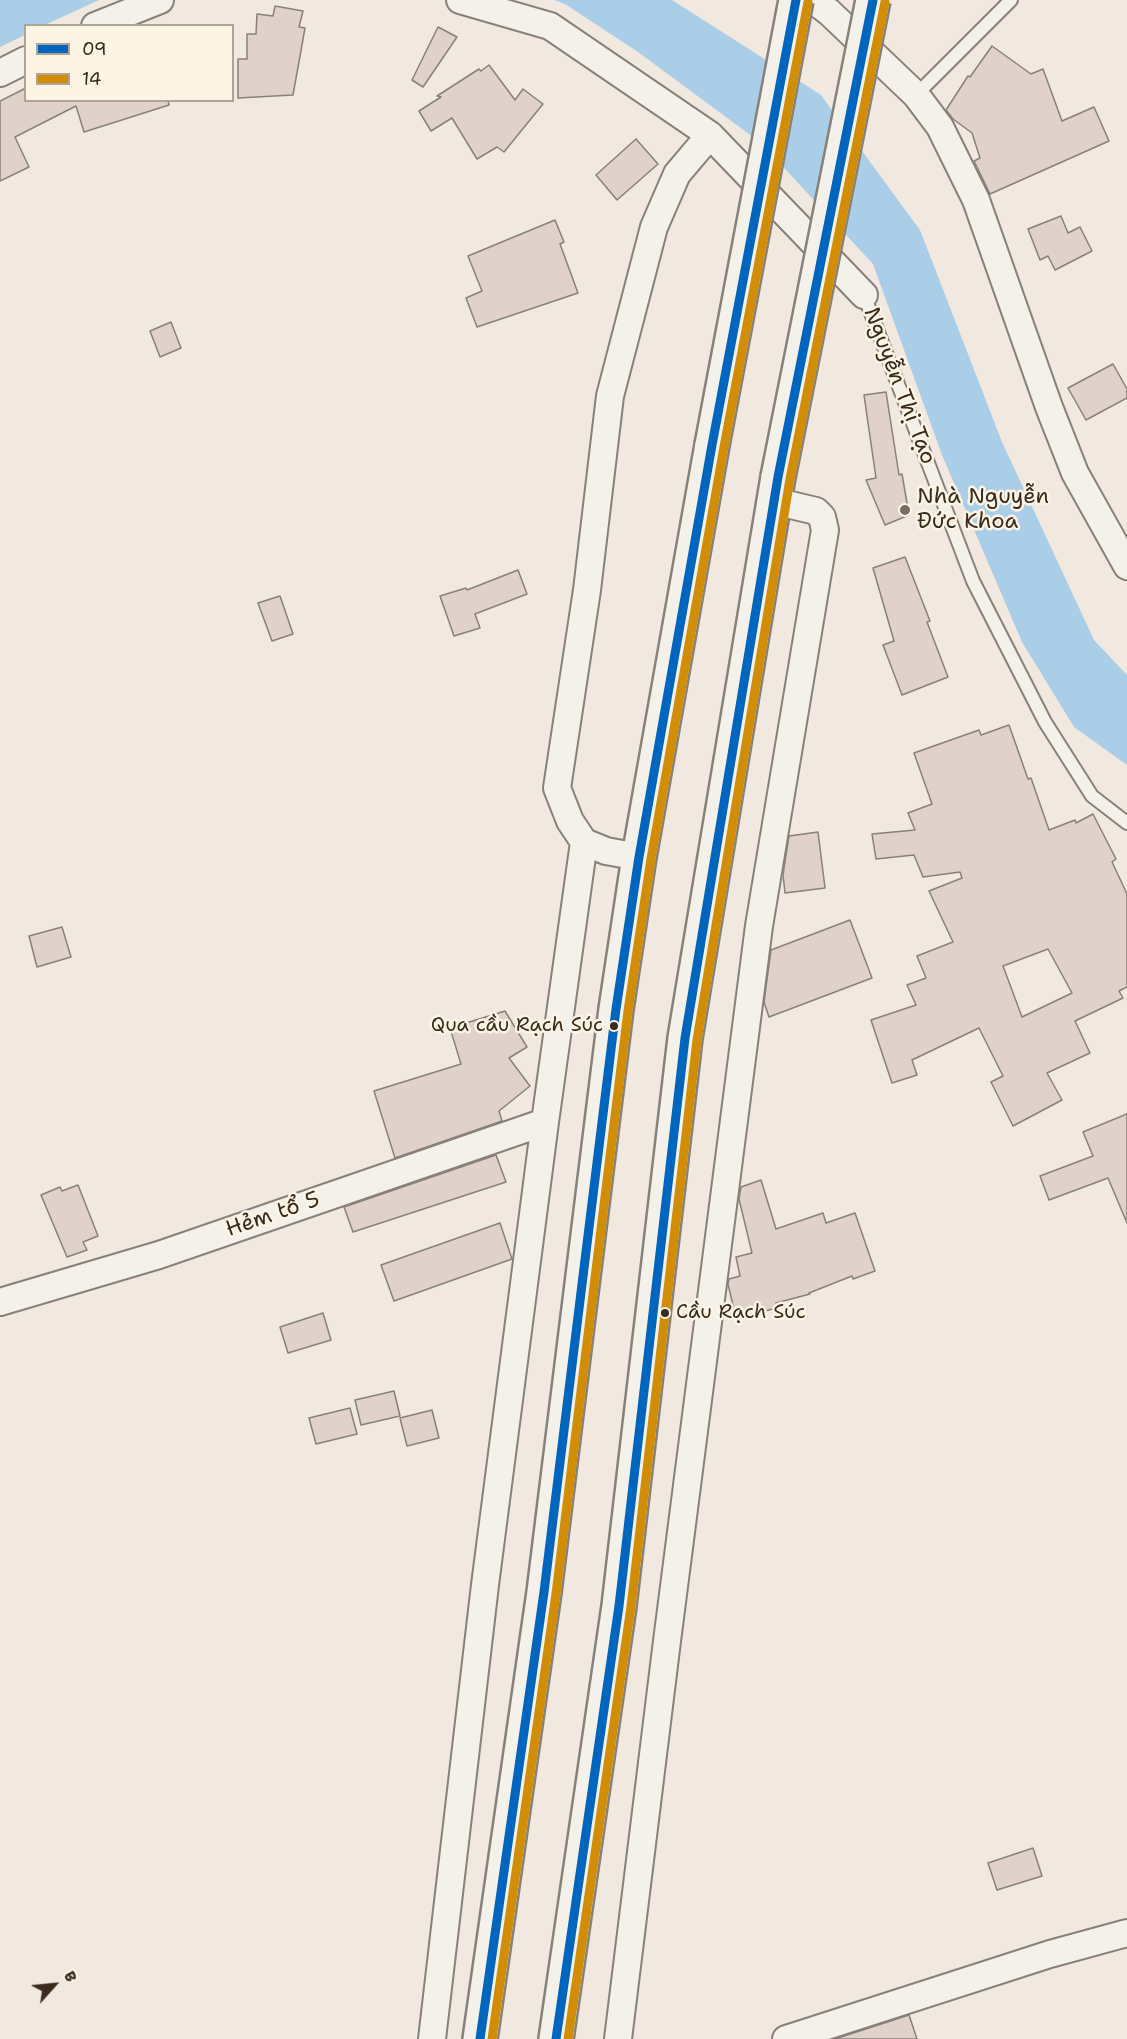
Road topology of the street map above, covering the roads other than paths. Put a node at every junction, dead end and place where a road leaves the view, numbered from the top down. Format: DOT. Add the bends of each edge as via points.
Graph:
graph roads {
  1 [pos="160,0"];
  2 [pos="460,0"];
  3 [pos="796,0"];
  4 [pos="813,0"];
  5 [pos="873,0"];
  6 [pos="1011,0"];
  7 [pos="100,24"];
  8 [pos="24,61"];
  9 [pos="0,73"];
  10 [pos="916,95"];
  11 [pos="710,135"];
  12 [pos="864,295"];
  13 [pos="776,489"];
  14 [pos="1127,566"];
  15 [pos="1127,823"];
  16 [pos="584,842"];
  17 [pos="639,857"];
  18 [pos="545,1122"];
  19 [pos="0,1302"];
  20 [pos="1127,1933"];
  21 [pos="432,2039"];
  22 [pos="480,2039"];
  23 [pos="556,2039"];
  24 [pos="618,2039"];
  25 [pos="786,2039"];
  1 -- 7 [label="street"];
  2 -- 11 [label="street, Nguyễn Thị Tạo" via="550,26"];
  3 -- 17 [label="main road, bridge"];
  4 -- 10 [label="street"];
  5 -- 13 [label="main road, bridge"];
  6 -- 10 [label="lane"];
  8 -- 9 [label="street"];
  10 -- 14 [label="street" via="940,127 976,200 1075,473"];
  11 -- 12 [label="street, Nguyễn Thị Tạo"];
  11 -- 16 [label="street" via="677,174 654,227 610,396 587,590 557,788 570,821"];
  12 -- 15 [label="lane, Nguyễn Thị Tạo" via="973,581 1045,722 1092,796"];
  13 -- 23 [label="main road" via="685,1038 619,1606"];
  13 -- 24 [label="street" via="816,511 825,530 759,926"];
  16 -- 17 [label="street"];
  16 -- 18 [label="street"];
  17 -- 22 [label="main road" via="616,1009 544,1592"];
  18 -- 19 [label="street, Hẻm tổ 5" via="159,1255"];
  18 -- 21 [label="street"];
  20 -- 25 [label="street"];
}
